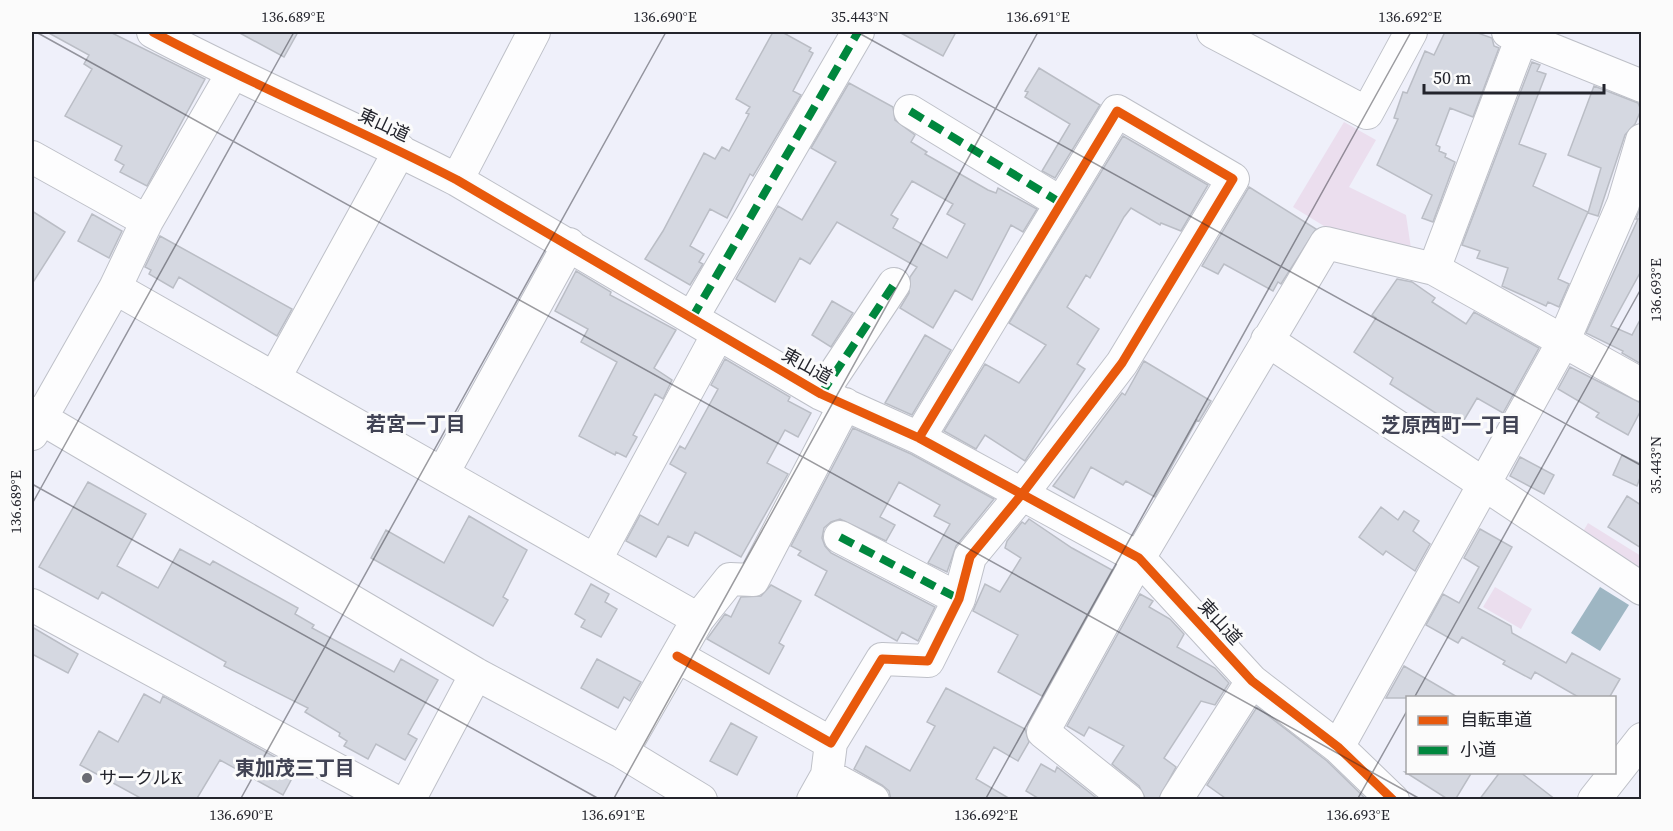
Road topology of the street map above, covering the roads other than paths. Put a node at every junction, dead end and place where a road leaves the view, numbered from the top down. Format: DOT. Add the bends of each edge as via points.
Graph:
graph roads {
  1 [pos="153,32"];
  2 [pos="534,32"];
  3 [pos="858,32"];
  4 [pos="1213,32"];
  5 [pos="1411,32"];
  6 [pos="1515,34"];
  7 [pos="190,40"];
  8 [pos="1577,44"];
  9 [pos="232,74"];
  10 [pos="1641,86"];
  11 [pos="910,111"];
  12 [pos="1641,140"];
  13 [pos="400,150"];
  14 [pos="32,157"];
  15 [pos="457,180"];
  16 [pos="1061,203"];
  17 [pos="147,221"];
  18 [pos="569,244"];
  19 [pos="1434,268"];
  20 [pos="894,284"];
  21 [pos="115,288"];
  22 [pos="692,318"];
  23 [pos="718,334"];
  24 [pos="1267,340"];
  25 [pos="1563,342"];
  26 [pos="275,377"];
  27 [pos="1641,385"];
  28 [pos="833,399"];
  29 [pos="35,422"];
  30 [pos="919,438"];
  31 [pos="443,473"];
  32 [pos="1485,485"];
  33 [pos="1022,494"];
  34 [pos="840,537"];
  35 [pos="1139,558"];
  36 [pos="596,559"];
  37 [pos="1641,589"];
  38 [pos="959,599"];
  39 [pos="32,605"];
  40 [pos="698,619"];
  41 [pos="677,656"];
  42 [pos="476,674"];
  43 [pos="1252,681"];
  44 [pos="1641,739"];
  45 [pos="831,743"];
  46 [pos="1338,747"];
  47 [pos="622,752"];
  48 [pos="1616,771"];
  49 [pos="1614,774"];
  50 [pos="820,787"];
  51 [pos="1182,797"];
  52 [pos="393,800"];
  53 [pos="409,800"];
  54 [pos="701,800"];
  55 [pos="873,800"];
  56 [pos="1128,800"];
  57 [pos="1393,800"];
  58 [pos="1594,800"];
  1 -- 7 [label="street, 東山道"];
  2 -- 15 [label="street"];
  3 -- 22 [label="street"];
  4 -- 5 [label="street" via="1366,113"];
  6 -- 8 [label="street"];
  6 -- 19 [label="street"];
  7 -- 9 [label="street, 東山道"];
  8 -- 10 [label="street"];
  9 -- 13 [label="street, 東山道"];
  9 -- 17 [label="street"];
  11 -- 16 [label="street"];
  12 -- 25 [label="street" via="1623,204"];
  13 -- 15 [label="street, 東山道"];
  13 -- 26 [label="street"];
  14 -- 17 [label="street"];
  15 -- 18 [label="street, 東山道"];
  16 -- 30 [label="street"];
  16 -- 33 [label="street" via="1117,111 1233,179 1122,363"];
  17 -- 21 [label="street"];
  18 -- 22 [label="street, 東山道"];
  18 -- 31 [label="street"];
  19 -- 24 [label="street" via="1326,243"];
  19 -- 25 [label="street"];
  20 -- 28 [label="street"];
  21 -- 26 [label="street"];
  21 -- 29 [label="street"];
  22 -- 23 [label="street, 東山道"];
  23 -- 28 [label="street, 東山道"];
  23 -- 36 [label="street"];
  24 -- 32 [label="street"];
  24 -- 35 [label="street"];
  25 -- 27 [label="street"];
  25 -- 32 [label="street"];
  26 -- 31 [label="street"];
  28 -- 30 [label="street, 東山道"];
  28 -- 40 [label="street" via="753,580 730,579"];
  29 -- 42 [label="street"];
  30 -- 33 [label="street, 東山道"];
  31 -- 36 [label="street"];
  32 -- 37 [label="street"];
  32 -- 46 [label="street"];
  33 -- 35 [label="street, 東山道"];
  33 -- 38 [label="street" via="970,557"];
  34 -- 38 [label="street"];
  35 -- 43 [label="street, 東山道"];
  35 -- 56 [label="street" via="1042,732"];
  36 -- 40 [label="street"];
  38 -- 45 [label="street" via="928,661 882,659"];
  39 -- 52 [label="street"];
  40 -- 41 [label="street"];
  41 -- 45 [label="street"];
  41 -- 47 [label="street"];
  42 -- 47 [label="street"];
  42 -- 53 [label="street"];
  43 -- 46 [label="street, 東山道"];
  43 -- 51 [label="street"];
  44 -- 48 [label="street"];
  45 -- 50 [label="street"];
  46 -- 57 [label="street, 東山道"];
  47 -- 54 [label="street"];
  49 -- 58 [label="street"];
  50 -- 55 [label="street"];
}
